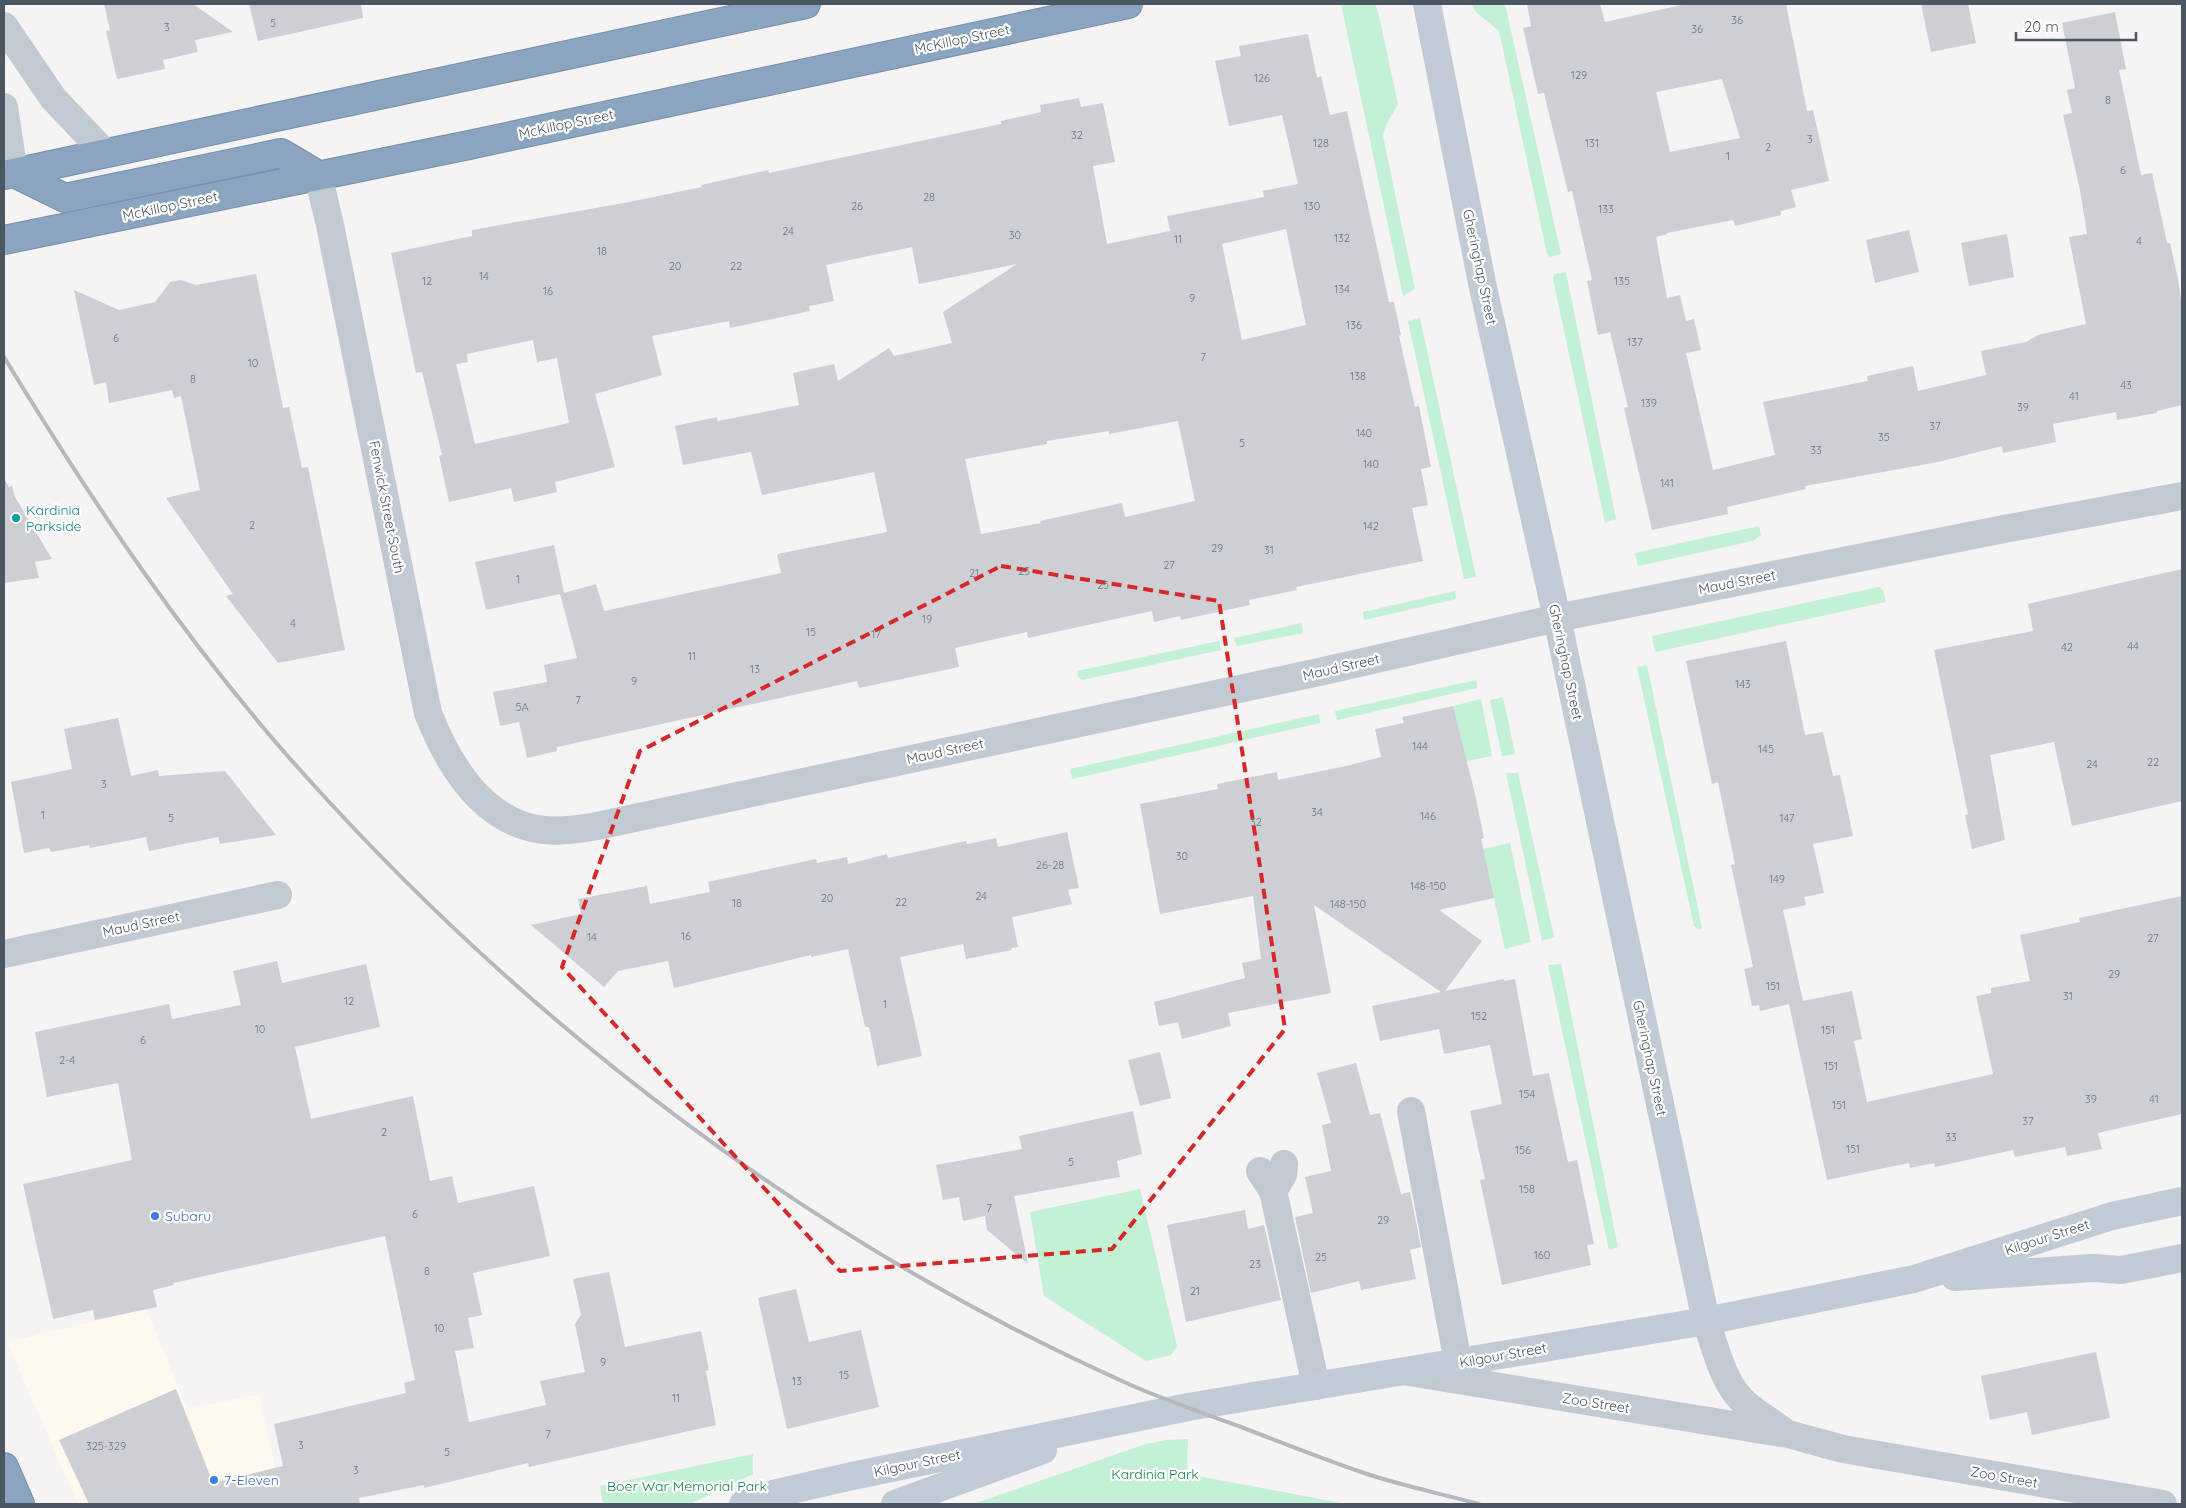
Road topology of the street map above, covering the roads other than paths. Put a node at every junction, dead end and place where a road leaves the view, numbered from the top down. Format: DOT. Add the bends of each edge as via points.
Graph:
graph roads {
  1 [pos="806,4"];
  2 [pos="1128,4"];
  3 [pos="1427,4"];
  4 [pos="4,26"];
  5 [pos="4,107"];
  6 [pos="105,153"];
  7 [pos="9,174"];
  8 [pos="318,175"];
  9 [pos="4,240"];
  10 [pos="2182,496"];
  11 [pos="1557,618"];
  12 [pos="503,815"];
  13 [pos="278,895"];
  14 [pos="4,954"];
  15 [pos="1411,1111"];
  16 [pos="1272,1175"];
  17 [pos="2182,1201"];
  18 [pos="2182,1258"];
  19 [pos="1914,1279"];
  20 [pos="1706,1321"];
  21 [pos="1458,1362"];
  22 [pos="1405,1371"];
  23 [pos="1316,1386"];
  24 [pos="1092,1428"];
  25 [pos="1788,1434"];
  26 [pos="4,1467"];
  27 [pos="20,1504"];
  28 [pos="743,1504"];
  29 [pos="895,1504"];
  30 [pos="2163,1504"];
  1 -- 6 [label="highway"];
  2 -- 8 [label="highway, McKillop Street"];
  3 -- 11 [label="street, Gheringhap Street" via="1482,283"];
  4 -- 6 [label="street" via="57,103"];
  5 -- 7 [label="street"];
  6 -- 7 [label="highway"];
  7 -- 8 [label="highway" via="65,198 281,153"];
  8 -- 9 [label="highway, McKillop Street"];
  8 -- 12 [label="street, Fenwick Street South" via="428,713 462,776 482,800"];
  10 -- 11 [label="street, Maud Street"];
  11 -- 12 [label="street, Maud Street" via="1320,672 597,826 543,830"];
  11 -- 20 [label="street, Gheringhap Street"];
  13 -- 14 [label="street, Maud Street"];
  15 -- 21 [label="street"];
  16 -- 23 [label="street"];
  17 -- 19 [label="street, Kilgour Street" via="2112,1216"];
  18 -- 19 [label="street, Kilgour Street" via="2121,1270 2093,1268"];
  19 -- 20 [label="street, Kilgour Street"];
  20 -- 21 [label="street, Kilgour Street"];
  20 -- 25 [label="street, Zoo Street" via="1726,1377 1736,1392 1746,1404"];
  21 -- 22 [label="street, Kilgour Street"];
  22 -- 23 [label="street, Kilgour Street"];
  22 -- 25 [label="street, Zoo Street"];
  23 -- 24 [label="street, Kilgour Street" via="1188,1407"];
  24 -- 28 [label="street, Kilgour Street" via="852,1476"];
  24 -- 29 [label="street, Kilgour Street" via="1020,1459"];
  25 -- 30 [label="street, Zoo Street" via="1843,1449"];
  26 -- 27 [label="highway"];
}
